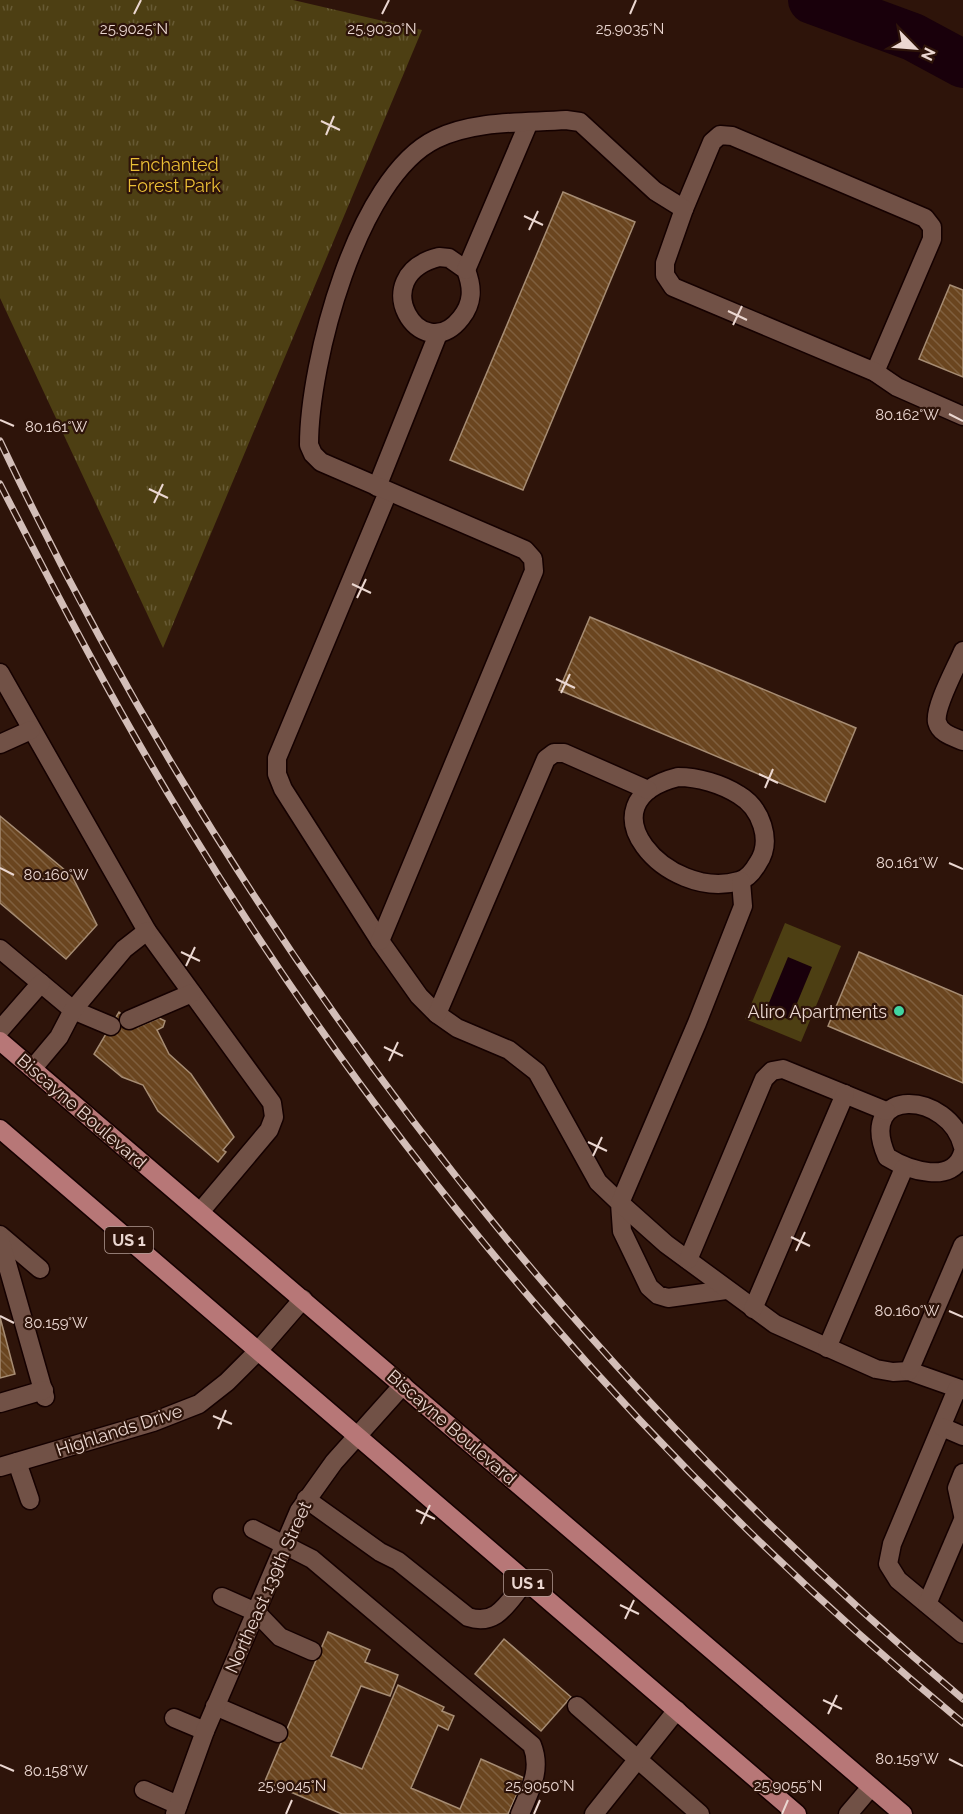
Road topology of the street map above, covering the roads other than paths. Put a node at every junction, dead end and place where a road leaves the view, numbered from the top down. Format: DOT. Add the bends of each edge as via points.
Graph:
graph roads {
  1 [pos="529,122"];
  2 [pos="684,209"];
  3 [pos="466,270"];
  4 [pos="438,334"];
  5 [pos="875,372"];
  6 [pos="963,416"];
  7 [pos="382,490"];
  8 [pos="963,651"];
  9 [pos="0,673"];
  10 [pos="31,730"];
  11 [pos="963,741"];
  12 [pos="0,744"];
  13 [pos="648,790"];
  14 [pos="741,881"];
  15 [pos="147,931"];
  16 [pos="380,941"];
  17 [pos="0,949"];
  18 [pos="41,983"];
  19 [pos="192,993"];
  20 [pos="73,1010"];
  21 [pos="437,1014"];
  22 [pos="129,1020"];
  23 [pos="111,1026"];
  24 [pos="0,1030"];
  25 [pos="0,1041"];
  26 [pos="33,1068"];
  27 [pos="845,1094"];
  28 [pos="886,1111"];
  29 [pos="0,1129"];
  30 [pos="962,1155"];
  31 [pos="904,1168"];
  32 [pos="620,1203"];
  33 [pos="200,1212"];
  34 [pos="0,1237"];
  35 [pos="963,1245"];
  36 [pos="688,1260"];
  37 [pos="40,1269"];
  38 [pos="726,1290"];
  39 [pos="303,1299"];
  40 [pos="753,1309"];
  41 [pos="827,1348"];
  42 [pos="258,1351"];
  43 [pos="909,1371"];
  44 [pos="403,1385"];
  45 [pos="960,1390"];
  46 [pos="0,1403"];
  47 [pos="942,1426"];
  48 [pos="963,1436"];
  49 [pos="356,1437"];
  50 [pos="9,1464"];
  51 [pos="963,1473"];
  52 [pos="306,1498"];
  53 [pos="30,1500"];
  54 [pos="963,1515"];
  55 [pos="963,1520"];
  56 [pos="253,1529"];
  57 [pos="284,1545"];
  58 [pos="526,1581"];
  59 [pos="222,1597"];
  60 [pos="927,1604"];
  61 [pos="256,1612"];
  62 [pos="963,1634"];
  63 [pos="312,1651"];
  64 [pos="215,1706"];
  65 [pos="577,1706"];
  66 [pos="677,1710"];
  67 [pos="174,1718"];
  68 [pos="205,1731"];
  69 [pos="278,1733"];
  70 [pos="636,1760"];
  71 [pos="871,1787"];
  72 [pos="144,1790"];
  73 [pos="177,1809"];
  74 [pos="520,1814"];
  75 [pos="594,1814"];
  76 [pos="700,1814"];
  77 [pos="797,1814"];
  78 [pos="848,1814"];
  79 [pos="903,1814"];
  1 -- 2 [label="street" via="580,122 655,191"];
  1 -- 3 [label="street"];
  1 -- 7 [label="street" via="468,127 412,154 369,217 347,265 323,335 309,445 321,462"];
  2 -- 5 [label="street" via="665,263 665,275 673,287"];
  2 -- 5 [label="street" via="712,142 720,135 732,136 925,218 932,227 932,239"];
  3 -- 4 [label="street" via="472,296 468,308 448,330"];
  3 -- 4 [label="street" via="449,258 439,257 416,268 406,278 402,293 409,319 427,333"];
  4 -- 7 [label="street"];
  5 -- 6 [label="street" via="897,387"];
  7 -- 16 [label="street" via="277,758 283,789"];
  7 -- 16 [label="street" via="525,550 533,559 534,572"];
  8 -- 11 [label="street" via="937,712 937,724 945,734"];
  9 -- 10 [label="street"];
  10 -- 12 [label="street"];
  10 -- 15 [label="street"];
  13 -- 14 [label="street" via="639,801 635,825 640,842 659,864 709,883"];
  13 -- 14 [label="street" via="663,781 695,777 740,795 759,817 765,834 765,846 753,871"];
  13 -- 21 [label="street" via="564,753 554,753 546,759"];
  14 -- 32 [label="street" via="743,906"];
  15 -- 19 [label="street"];
  15 -- 20 [label="street" via="124,950"];
  16 -- 21 [label="street" via="419,996"];
  17 -- 18 [label="street"];
  18 -- 20 [label="street"];
  18 -- 24 [label="street"];
  19 -- 22 [label="street"];
  19 -- 33 [label="street" via="272,1103 274,1117 269,1130"];
  20 -- 23 [label="street"];
  20 -- 26 [label="street" via="59,1037"];
  21 -- 32 [label="street" via="458,1028 509,1050 537,1072 598,1182"];
  25 -- 26 [label="main road, Biscayne Boulevard"];
  26 -- 33 [label="main road, Biscayne Boulevard"];
  27 -- 28 [label="street"];
  27 -- 36 [label="street" via="783,1069 772,1071 764,1079"];
  27 -- 40 [label="street"];
  28 -- 30 [label="street" via="898,1104 915,1103 943,1115 953,1125"];
  28 -- 31 [label="street" via="879,1130 882,1144 887,1157"];
  29 -- 42 [label="main road, US 1"];
  30 -- 31 [label="street" via="951,1168 939,1171 927,1173"];
  31 -- 41 [label="street"];
  32 -- 36 [label="street"];
  32 -- 38 [label="street" via="622,1231 649,1287 658,1295 668,1298"];
  33 -- 39 [label="main road, Biscayne Boulevard"];
  34 -- 37 [label="street"];
  34 -- 46 [label="street" via="44,1393"];
  35 -- 43 [label="street"];
  36 -- 38 [label="street"];
  38 -- 40 [label="street"];
  39 -- 42 [label="street, Highlands Drive"];
  39 -- 44 [label="main road, Biscayne Boulevard"];
  40 -- 41 [label="street" via="775,1324"];
  41 -- 43 [label="street" via="876,1370"];
  42 -- 49 [label="main road, US 1"];
  42 -- 50 [label="street, Highlands Drive" via="199,1404 153,1422"];
  43 -- 45 [label="street"];
  44 -- 49 [label="street, Northeast 139th Street"];
  44 -- 71 [label="main road, Biscayne Boulevard"];
  45 -- 47 [label="street"];
  47 -- 48 [label="street"];
  47 -- 60 [label="street" via="889,1556 891,1572"];
  49 -- 52 [label="street, Northeast 139th Street"];
  49 -- 58 [label="main road, US 1"];
  50 -- 53 [label="street"];
  51 -- 54 [label="street" via="957,1488"];
  52 -- 57 [label="street, Northeast 139th Street"];
  52 -- 58 [label="street" via="398,1561 468,1617 493,1619"];
  55 -- 60 [label="street"];
  56 -- 57 [label="street"];
  57 -- 61 [label="street, Northeast 139th Street"];
  57 -- 74 [label="street" via="312,1558 532,1744 537,1758 536,1775"];
  58 -- 66 [label="main road, US 1"];
  59 -- 61 [label="street"];
  60 -- 62 [label="street"];
  61 -- 63 [label="street" via="280,1637"];
  61 -- 64 [label="street, Northeast 139th Street"];
  64 -- 68 [label="street, Northeast 139th Street"];
  64 -- 69 [label="street"];
  65 -- 70 [label="street"];
  66 -- 70 [label="street"];
  66 -- 77 [label="main road, US 1"];
  67 -- 68 [label="street"];
  68 -- 73 [label="street, Northeast 139th Street"];
  70 -- 75 [label="street"];
  70 -- 76 [label="street"];
  71 -- 78 [label="street"];
  71 -- 79 [label="main road, Biscayne Boulevard"];
  72 -- 73 [label="street"];
}
